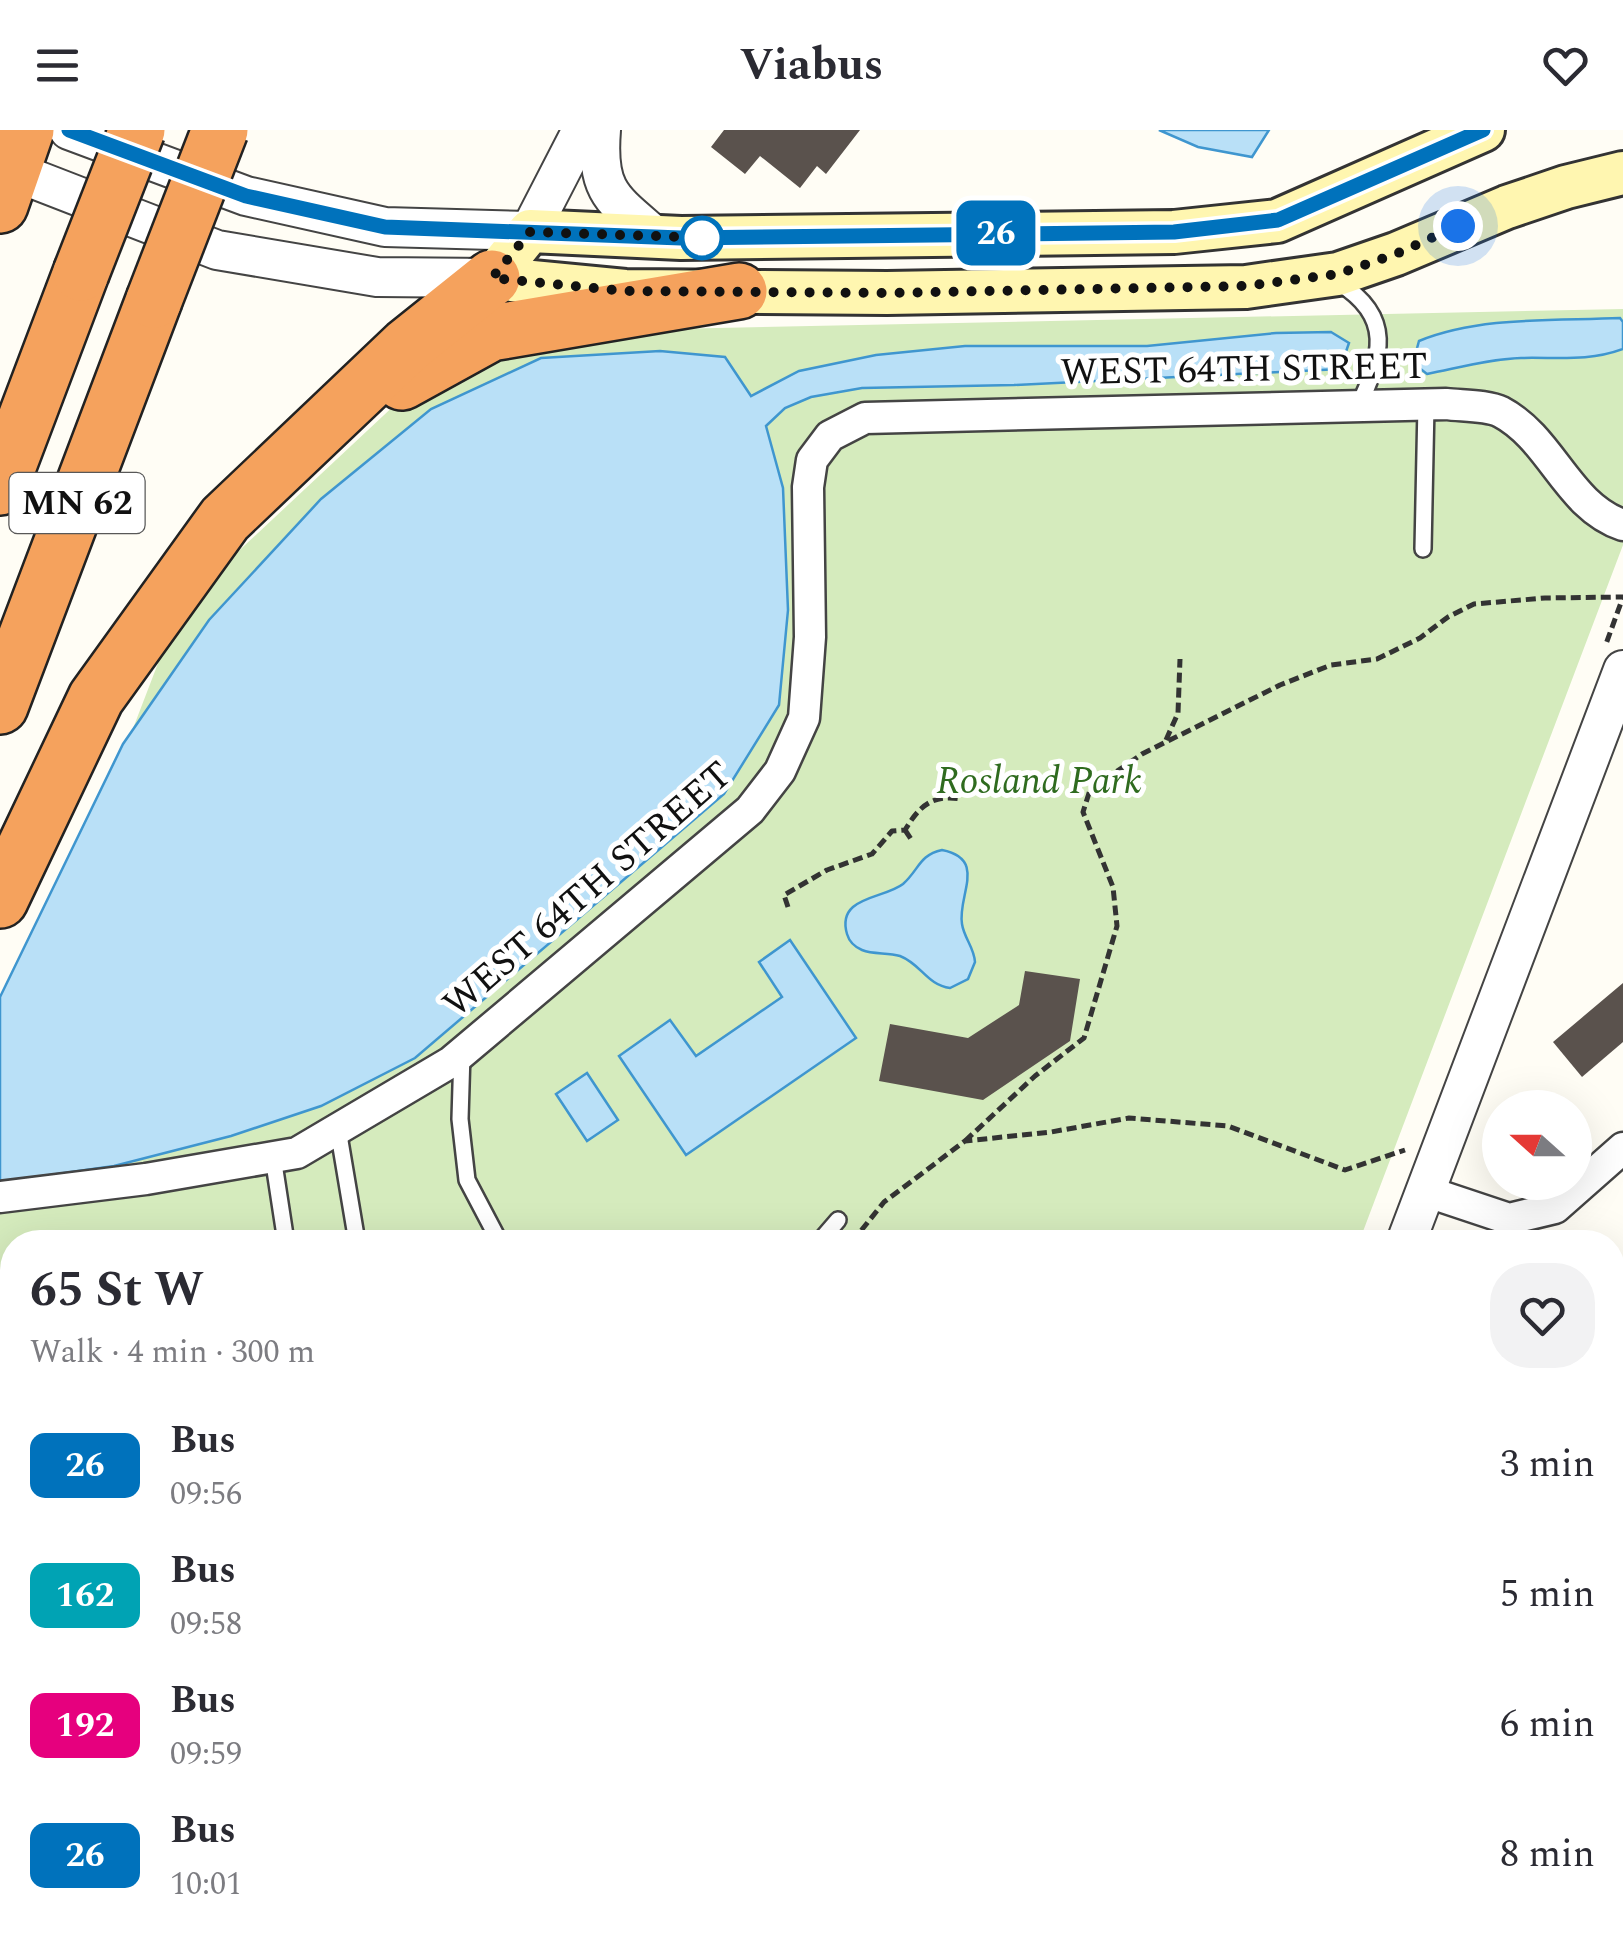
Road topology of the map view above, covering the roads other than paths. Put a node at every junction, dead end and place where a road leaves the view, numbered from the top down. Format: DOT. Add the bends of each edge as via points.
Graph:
graph roads {
  1 [pos="69,130"];
  2 [pos="137,130"];
  3 [pos="220,130"];
  4 [pos="582,130"];
  5 [pos="601,130"];
  6 [pos="1483,130"];
  7 [pos="10,168"];
  8 [pos="1623,173"];
  9 [pos="1566,187"];
  10 [pos="1623,191"];
  11 [pos="530,232"];
  12 [pos="656,237"];
  13 [pos="1327,276"];
  14 [pos="492,278"];
  15 [pos="739,291"];
  16 [pos="1426,405"];
  17 [pos="1358,407"];
  18 [pos="317,431"];
  19 [pos="0,487"];
  20 [pos="1623,525"];
  21 [pos="1423,548"];
  22 [pos="1623,670"];
  23 [pos="0,706"];
  24 [pos="0,900"];
  25 [pos="462,1053"];
  26 [pos="338,1128"];
  27 [pos="1623,1148"];
  28 [pos="273,1157"];
  29 [pos="1425,1192"];
  30 [pos="0,1198"];
  31 [pos="838,1220"];
  32 [pos="284,1230"];
  33 [pos="355,1230"];
  34 [pos="492,1230"];
  35 [pos="829,1230"];
  36 [pos="1411,1230"];
  1 -- 11 [label="street" via="246,196 385,227"];
  2 -- 19 [label="highway, MN 62, bridge"];
  3 -- 23 [label="highway, MN 62, bridge"];
  4 -- 11 [label="street"];
  5 -- 12 [label="street" via="598,164 610,198"];
  6 -- 12 [label="main road" via="1278,220 1174,232"];
  7 -- 14 [label="street" via="217,250 377,277"];
  8 -- 9 [label="main road"];
  9 -- 10 [label="main road"];
  9 -- 13 [label="main road"];
  11 -- 12 [label="main road"];
  11 -- 14 [label="main road"];
  13 -- 15 [label="main road" via="1246,286 1092,290"];
  13 -- 17 [label="lane" via="1361,296 1380,329 1376,370"];
  14 -- 15 [label="main road" via="625,291"];
  14 -- 18 [label="highway" via="406,346"];
  15 -- 18 [label="highway" via="492,334"];
  16 -- 17 [label="street, WEST 64TH STREET"];
  16 -- 20 [label="street, WEST 64TH STREET" via="1499,410 1538,441 1577,495"];
  16 -- 21 [label="lane"];
  17 -- 25 [label="street, WEST 64TH STREET" via="864,418 830,436 812,460 808,487 804,718 780,771 750,810"];
  18 -- 24 [label="highway" via="225,519 96,698"];
  22 -- 29 [label="street"];
  25 -- 26 [label="street, WEST 64TH STREET"];
  25 -- 34 [label="lane" via="467,1180"];
  26 -- 28 [label="street, WEST 64TH STREET" via="297,1153"];
  26 -- 33 [label="lane"];
  27 -- 29 [label="street" via="1555,1208 1510,1219"];
  28 -- 30 [label="street, WEST 64TH STREET"];
  28 -- 32 [label="lane"];
  29 -- 36 [label="street"];
  31 -- 35 [label="lane"];
}
